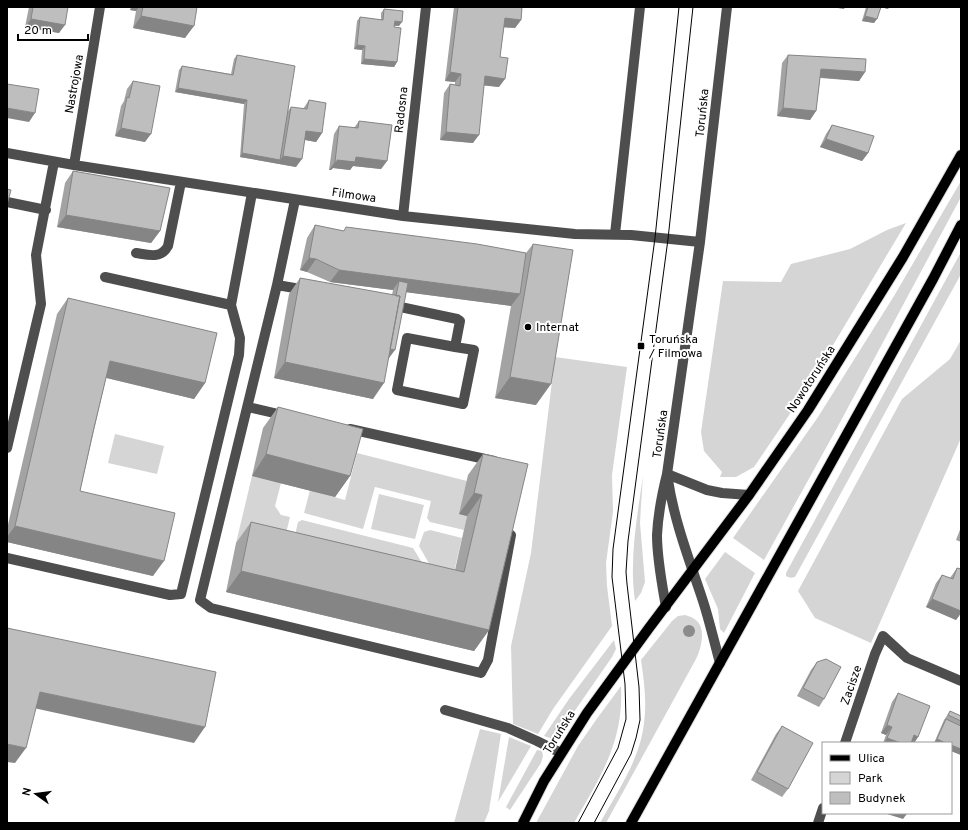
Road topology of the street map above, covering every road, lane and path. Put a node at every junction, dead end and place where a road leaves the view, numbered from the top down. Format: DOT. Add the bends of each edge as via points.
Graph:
graph roads {
  1 [pos="100,7"];
  2 [pos="426,7"];
  3 [pos="640,7"];
  4 [pos="727,7"];
  5 [pos="7,153"];
  6 [pos="961,155"];
  7 [pos="54,162"];
  8 [pos="74,165"];
  9 [pos="181,182"];
  10 [pos="252,193"];
  11 [pos="295,200"];
  12 [pos="7,202"];
  13 [pos="46,210"];
  14 [pos="403,216"];
  15 [pos="961,225"];
  16 [pos="615,234"];
  17 [pos="700,242"];
  18 [pos="136,253"];
  19 [pos="105,277"];
  20 [pos="277,285"];
  21 [pos="314,292"];
  22 [pos="380,303"];
  23 [pos="231,305"];
  24 [pos="455,347"];
  25 [pos="248,407"];
  26 [pos="294,417"];
  27 [pos="339,427"];
  28 [pos="7,448"];
  29 [pos="504,464"];
  30 [pos="667,474"];
  31 [pos="749,495"];
  32 [pos="513,523"];
  33 [pos="7,558"];
  34 [pos="692,571"];
  35 [pos="666,607"];
  36 [pos="720,663"];
  37 [pos="961,681"];
  38 [pos="444,710"];
  39 [pos="845,742"];
  40 [pos="561,753"];
  41 [pos="822,811"];
  42 [pos="523,823"];
  43 [pos="631,823"];
  44 [pos="818,823"];
  1 -- 8 [label="street, Nastrojowa"];
  2 -- 14 [label="street, Radosna"];
  3 -- 16 [label="street"];
  4 -- 17 [label="street, Toruńska"];
  5 -- 7 [label="street, Filmowa"];
  6 -- 31 [label="main road, Nowotoruńska" via="903,257 808,410"];
  7 -- 8 [label="street, Filmowa"];
  7 -- 13 [label="street"];
  8 -- 9 [label="street, Filmowa"];
  9 -- 10 [label="street, Filmowa"];
  9 -- 18 [label="street" via="165,251 158,255"];
  10 -- 11 [label="street, Filmowa"];
  10 -- 23 [label="street"];
  11 -- 14 [label="street, Filmowa"];
  11 -- 20 [label="street"];
  12 -- 13 [label="street"];
  13 -- 28 [label="street" via="36,255 41,304"];
  14 -- 16 [label="street, Filmowa" via="574,234"];
  15 -- 36 [label="main road"];
  16 -- 17 [label="street, Filmowa"];
  17 -- 30 [label="street, Toruńska"];
  19 -- 23 [label="street"];
  20 -- 21 [label="street"];
  20 -- 25 [label="street"];
  22 -- 24 [label="street" via="458,319 460,321"];
  23 -- 33 [label="street" via="240,338 239,355 181,594 170,595"];
  24 -- 24 [label="street" via="474,350 464,404 397,390 407,338"];
  25 -- 26 [label="street"];
  25 -- 32 [label="street" via="200,600 210,608 481,673 488,660"];
  27 -- 29 [label="street"];
  30 -- 31 [label="street" via="707,490"];
  30 -- 34 [label="street" via="672,503"];
  30 -- 35 [label="street, Toruńska" via="660,504 657,536"];
  31 -- 34 [label="main road, Nowotoruńska"];
  34 -- 35 [label="main road, Nowotoruńska"];
  34 -- 36 [label="street"];
  35 -- 40 [label="main road, Toruńska" via="587,713"];
  36 -- 43 [label="main road"];
  37 -- 39 [label="street, Zacisze" via="908,658 883,636"];
  38 -- 40 [label="street" via="508,728"];
  40 -- 42 [label="main road, Toruńska"];
  41 -- 44 [label="street"];
}
